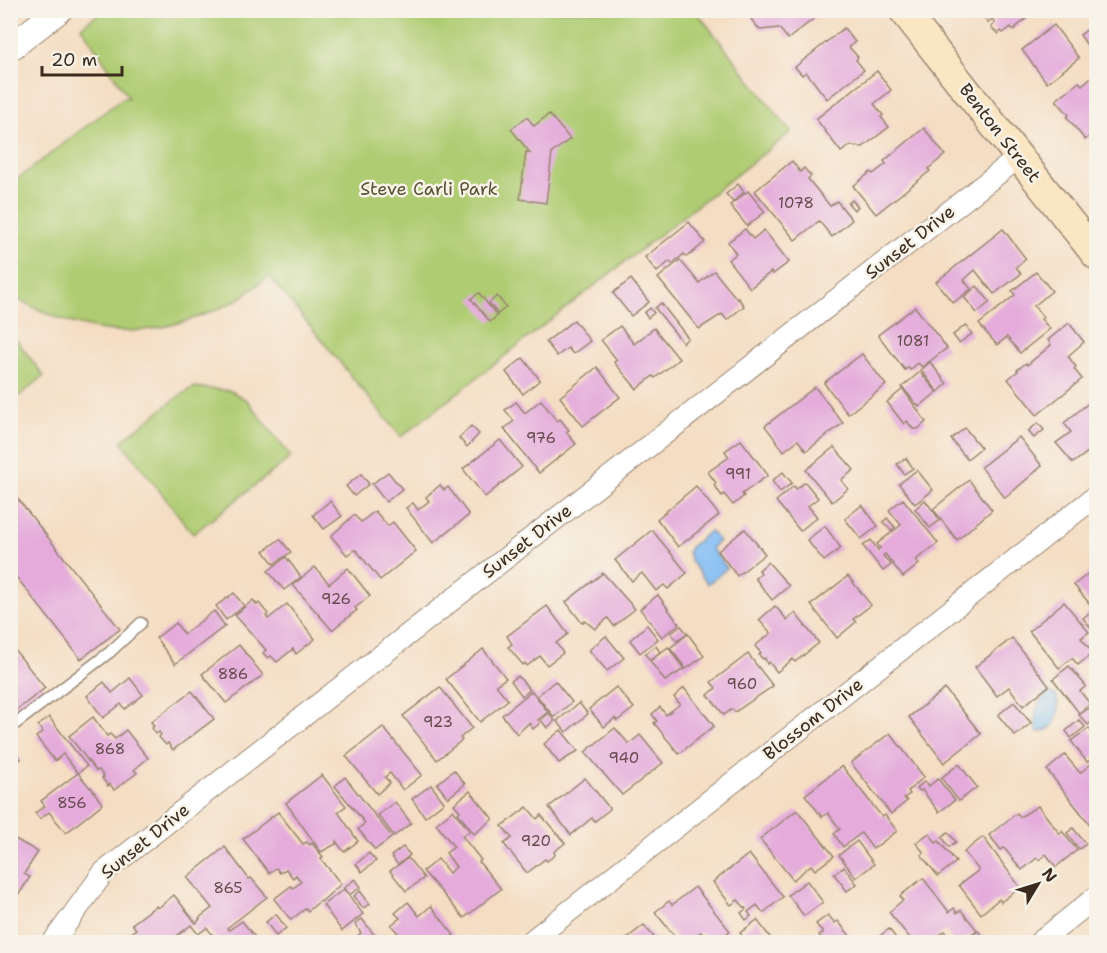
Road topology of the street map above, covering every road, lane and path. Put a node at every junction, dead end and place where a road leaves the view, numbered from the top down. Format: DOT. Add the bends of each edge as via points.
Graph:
graph roads {
  1 [pos="59,10"];
  2 [pos="903,10"];
  3 [pos="10,48"];
  4 [pos="1019,157"];
  5 [pos="1096,255"];
  6 [pos="1096,496"];
  7 [pos="141,622"];
  8 [pos="10,728"];
  9 [pos="1096,897"];
  10 [pos="53,942"];
  11 [pos="530,942"];
  12 [pos="1040,942"];
  1 -- 3 [label="street"];
  2 -- 4 [label="main road, Benton Street"];
  4 -- 5 [label="main road, Benton Street"];
  4 -- 10 [label="street, Sunset Drive" via="104,872"];
  6 -- 11 [label="street, Blossom Drive"];
  7 -- 8 [label="lane" via="110,652"];
  9 -- 12 [label="street"];
}
